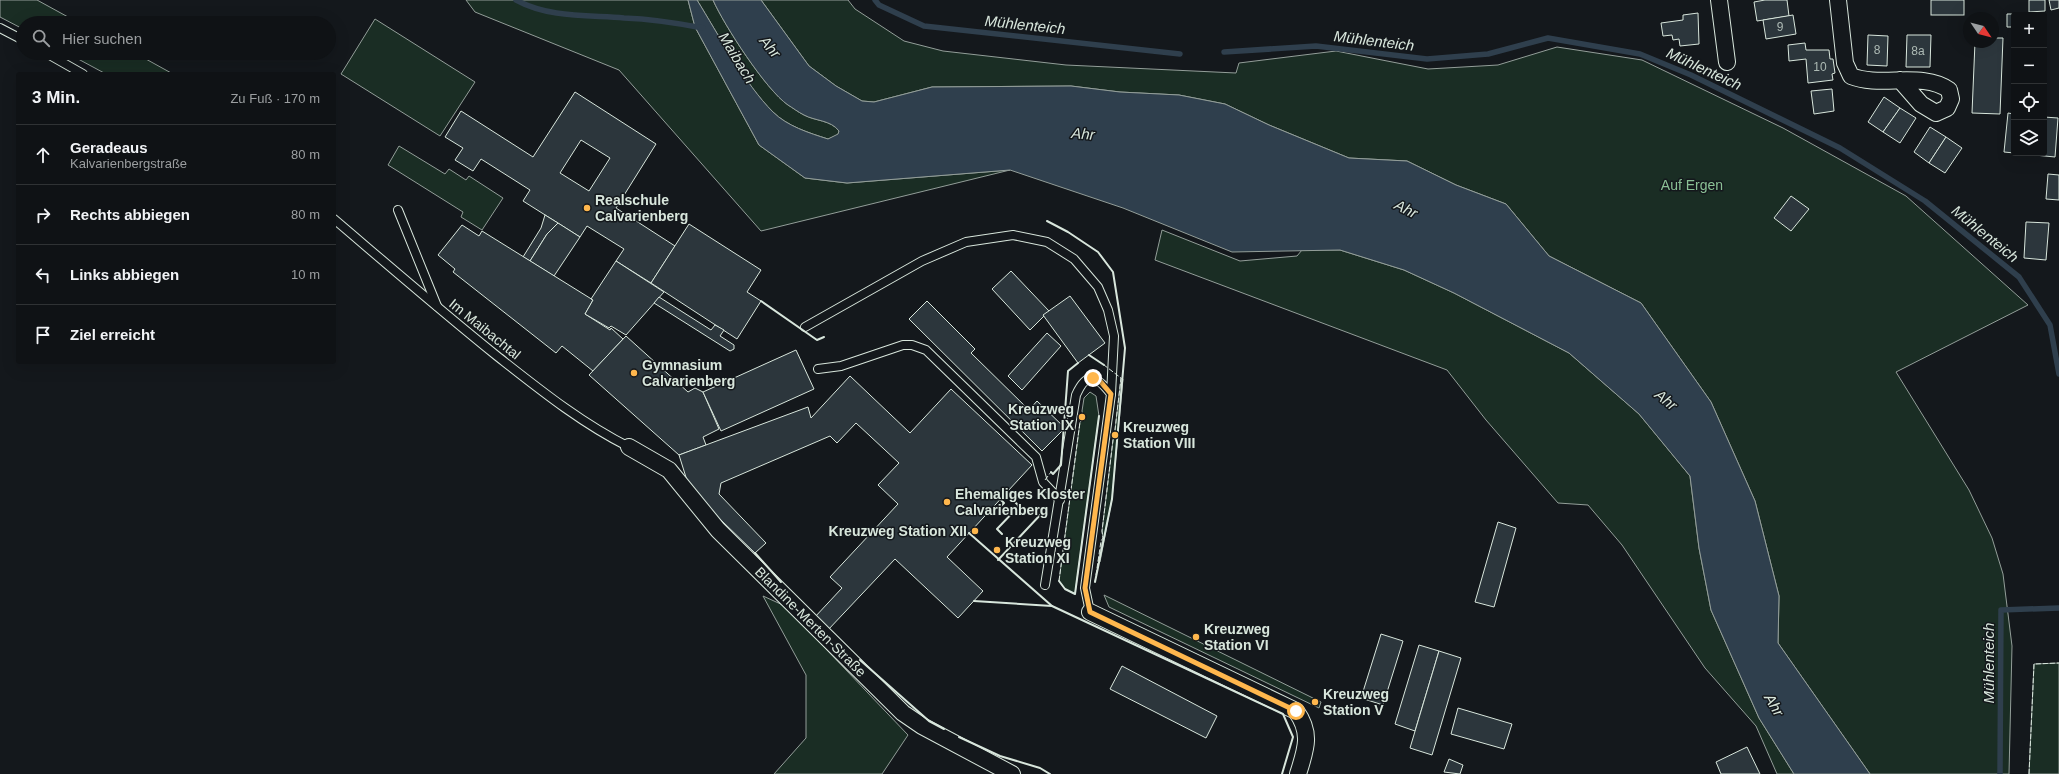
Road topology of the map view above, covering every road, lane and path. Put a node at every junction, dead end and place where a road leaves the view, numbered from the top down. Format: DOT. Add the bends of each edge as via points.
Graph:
graph roads {
  1 [pos="1718,0"];
  2 [pos="1838,0"];
  3 [pos="0,28"];
  4 [pos="16,36"];
  5 [pos="58,60"];
  6 [pos="1727,62"];
  7 [pos="79,72"];
  8 [pos="1900,80"];
  9 [pos="398,210"];
  10 [pos="336,221"];
  11 [pos="438,309"];
  12 [pos="805,327"];
  13 [pos="818,369"];
  14 [pos="1111,394"];
  15 [pos="629,447"];
  16 [pos="1060,500"];
  17 [pos="1044,585"];
  18 [pos="1090,612"];
  19 [pos="1002,772"];
  20 [pos="1298,774"];
  1 -- 6 [label="street"];
  2 -- 8 [label="street" via="1845,63 1851,76 1860,80"];
  3 -- 4 [label="lane"];
  5 -- 7 [label="lane"];
  9 -- 11 [label="lane"];
  10 -- 11 [label="lane, Im Maibachtal"];
  11 -- 15 [label="lane, Im Maibachtal" via="556,401 603,434"];
  12 -- 14 [label="lane" via="922,261 966,242 1013,234 1048,242 1074,259 1098,287 1108,310 1114,336"];
  13 -- 16 [label="lane" via="841,366 903,345 926,350 1036,457 1043,482"];
  14 -- 16 [label="lane" via="1100,381 1093,378 1082,383 1076,395"];
  14 -- 18 [label="lane" via="1085,588"];
  15 -- 19 [label="street, Blandine-Merten-Straße" via="669,470 718,530 903,712 922,726"];
  16 -- 17 [label="lane"];
  18 -- 20 [label="street" via="1296,711 1304,723 1306,736 1305,752"];
}
